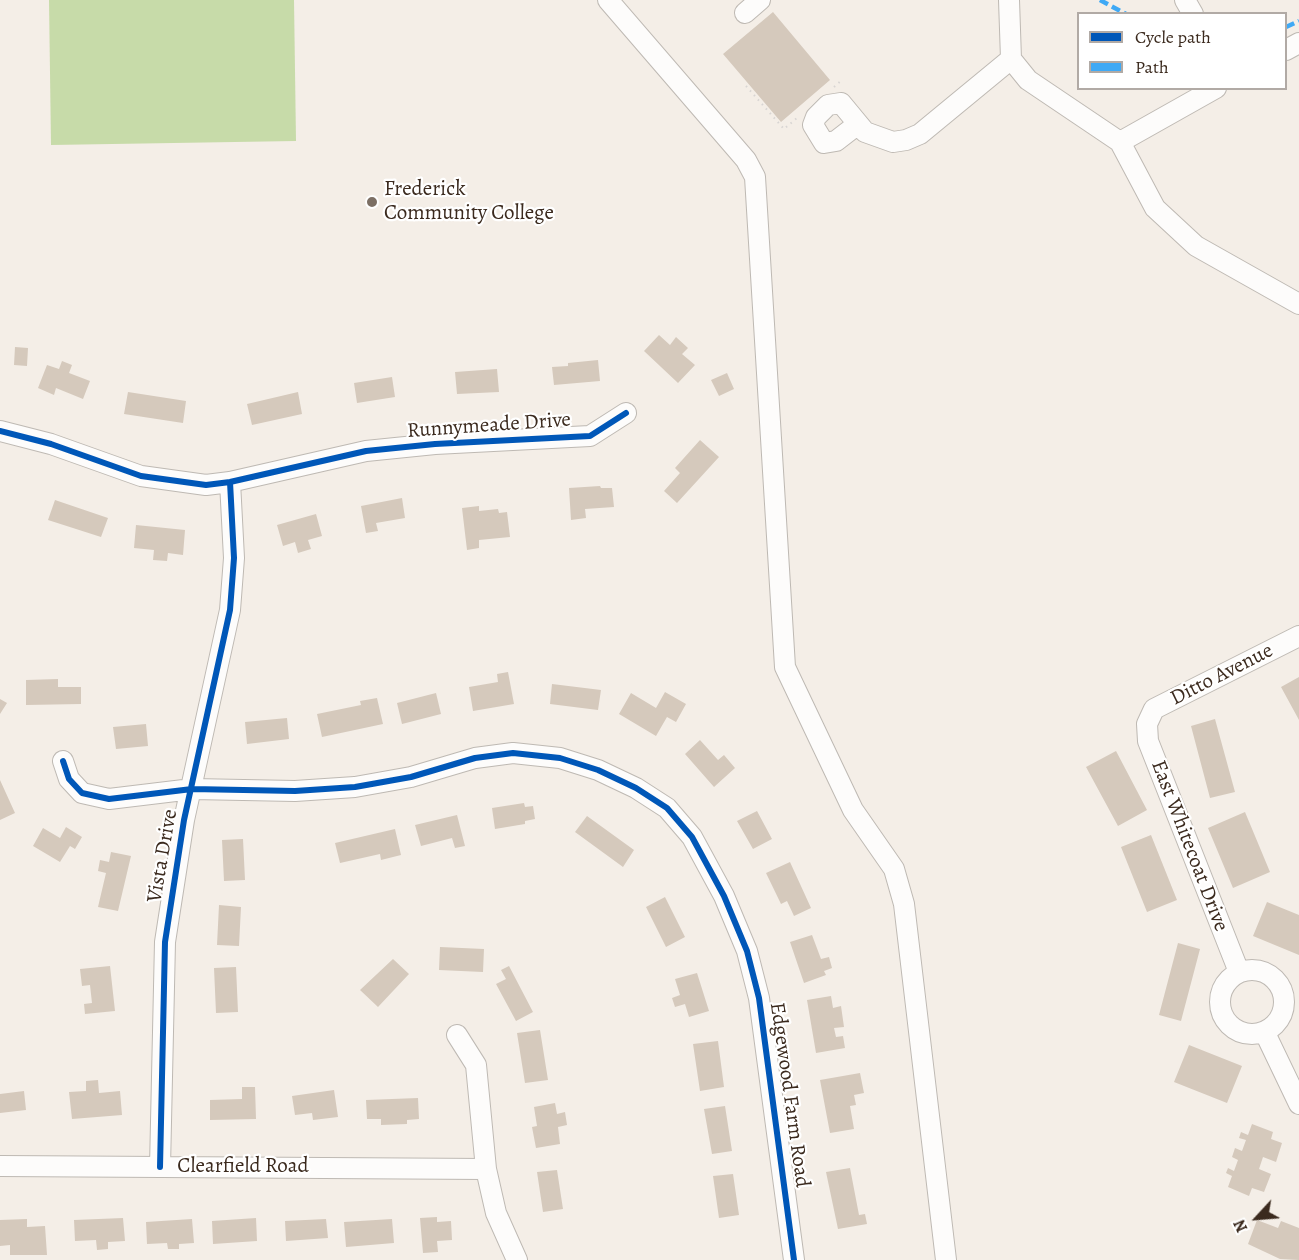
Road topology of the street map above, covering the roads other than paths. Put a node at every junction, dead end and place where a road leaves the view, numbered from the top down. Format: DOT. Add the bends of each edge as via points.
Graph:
graph roads {
  1 [pos="608,0"];
  2 [pos="760,0"];
  3 [pos="1009,0"];
  4 [pos="745,14"];
  5 [pos="1011,59"];
  6 [pos="1212,90"];
  7 [pos="858,124"];
  8 [pos="1120,142"];
  9 [pos="1299,304"];
  10 [pos="626,413"];
  11 [pos="0,431"];
  12 [pos="230,482"];
  13 [pos="1299,636"];
  14 [pos="1149,718"];
  15 [pos="63,760"];
  16 [pos="192,789"];
  17 [pos="1239,972"];
  18 [pos="1265,1033"];
  19 [pos="457,1035"];
  20 [pos="1299,1104"];
  21 [pos="0,1166"];
  22 [pos="160,1167"];
  23 [pos="486,1169"];
  24 [pos="517,1260"];
  25 [pos="794,1260"];
  26 [pos="946,1260"];
  1 -- 26 [label="street" via="746,160 755,177 785,667 853,810 894,869 904,904"];
  2 -- 4 [label="street"];
  3 -- 5 [label="street"];
  5 -- 7 [label="street" via="920,134 906,140 892,141 865,132"];
  5 -- 8 [label="street" via="1028,80"];
  6 -- 8 [label="street"];
  8 -- 9 [label="street" via="1155,208 1196,246"];
  10 -- 12 [label="street, Runnymeade Drive" via="590,436 435,444 366,452"];
  11 -- 12 [label="street, Runnymeade Drive" via="51,444 141,476 206,485"];
  12 -- 16 [label="street, Vista Drive" via="234,558 230,610"];
  13 -- 14 [label="street, Ditto Avenue" via="1154,709"];
  14 -- 17 [label="street, East Whitecoat Drive" via="1148,741"];
  15 -- 16 [label="street, Edgewood Farm Road" via="69,779 82,794 109,799"];
  16 -- 22 [label="street, Vista Drive" via="165,942"];
  16 -- 25 [label="street, Edgewood Farm Road" via="296,791 355,787 411,777 475,758 513,753 560,758 598,770 668,808 692,837 724,896 747,951 759,999"];
  17 -- 18 [label="street" via="1222,990 1222,1015 1240,1033"];
  17 -- 18 [label="street" via="1264,972 1282,990 1283,1015"];
  18 -- 20 [label="street"];
  19 -- 23 [label="street" via="476,1065"];
  21 -- 22 [label="street, Clearfield Road"];
  22 -- 23 [label="street, Clearfield Road"];
  23 -- 24 [label="street" via="496,1213"];
}
